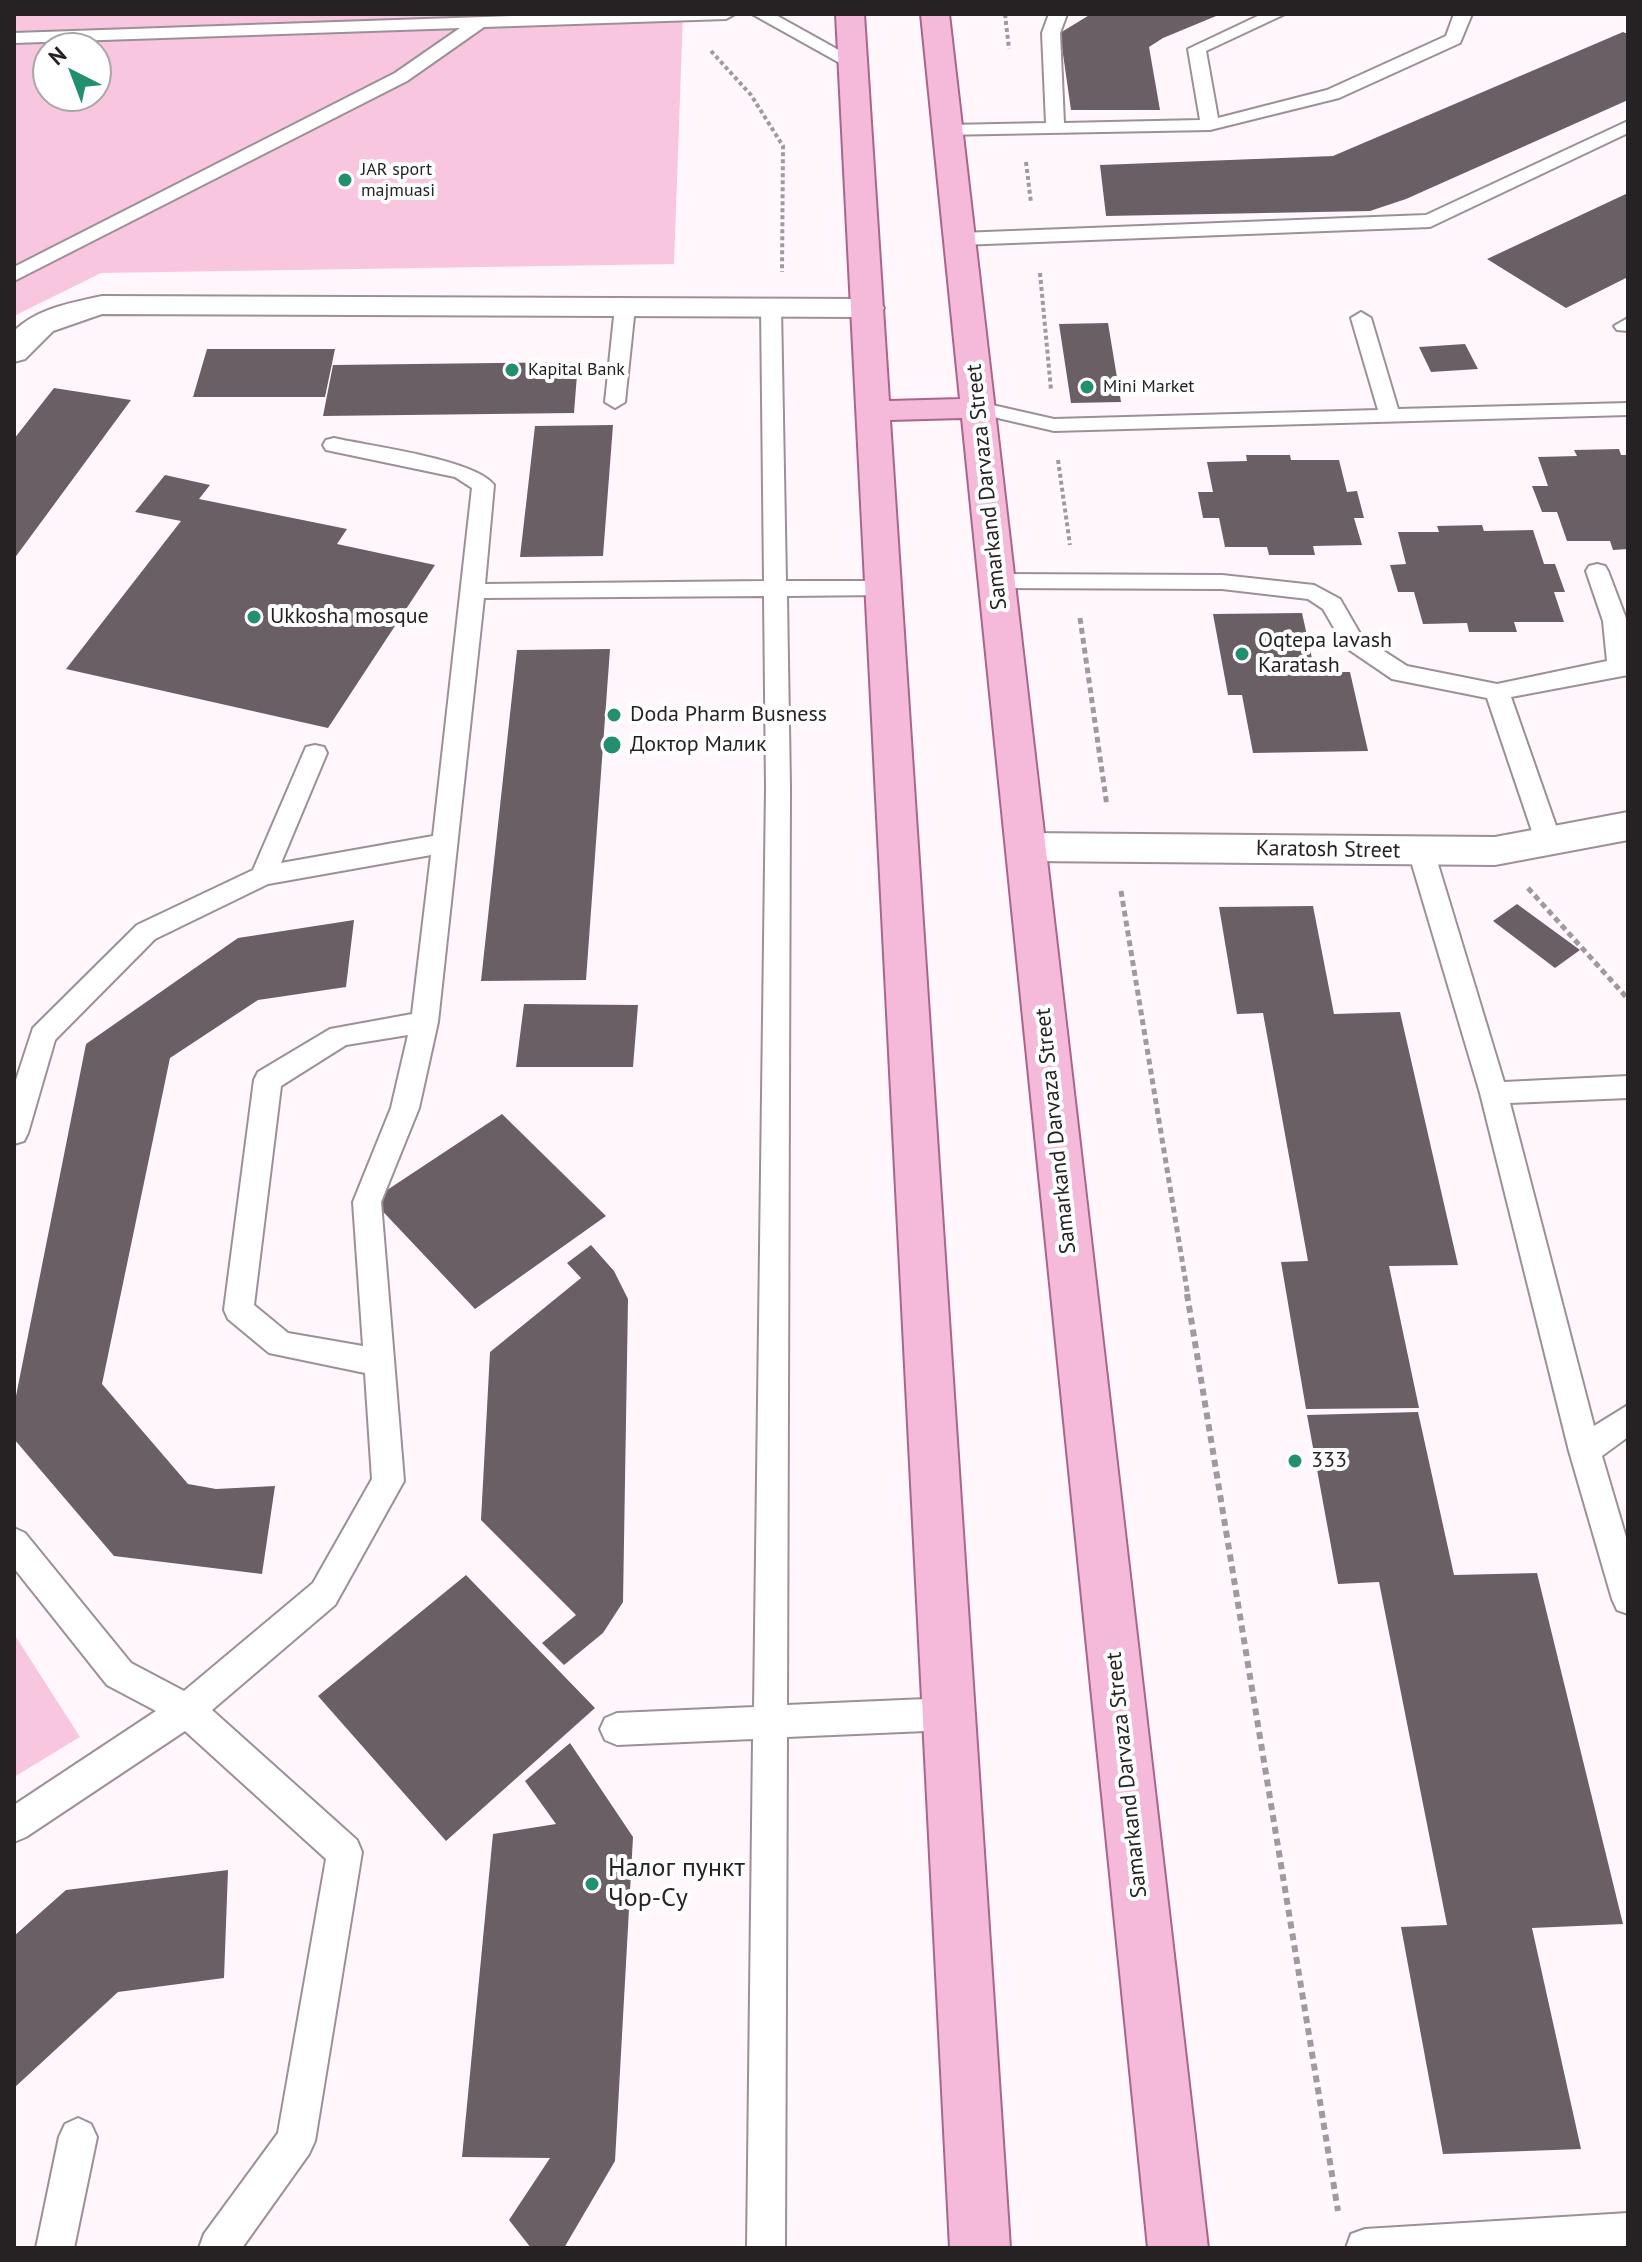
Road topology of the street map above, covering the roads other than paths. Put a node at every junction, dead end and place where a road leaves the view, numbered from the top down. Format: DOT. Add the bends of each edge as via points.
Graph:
graph roads {
  1 [pos="726,14"];
  2 [pos="761,14"];
  3 [pos="850,14"];
  4 [pos="935,14"];
  5 [pos="1058,14"];
  6 [pos="1276,14"];
  7 [pos="1463,14"];
  8 [pos="708,15"];
  9 [pos="479,23"];
  10 [pos="14,38"];
  11 [pos="853,63"];
  12 [pos="1210,125"];
  13 [pos="1628,126"];
  14 [pos="1055,128"];
  15 [pos="948,131"];
  16 [pos="960,239"];
  17 [pos="14,275"];
  18 [pos="625,307"];
  19 [pos="777,307"];
  20 [pos="868,308"];
  21 [pos="1361,318"];
  22 [pos="14,352"];
  23 [pos="615,402"];
  24 [pos="979,408"];
  25 [pos="1628,409"];
  26 [pos="873,411"];
  27 [pos="1390,416"];
  28 [pos="334,445"];
  29 [pos="1597,571"];
  30 [pos="997,581"];
  31 [pos="884,588"];
  32 [pos="774,590"];
  33 [pos="473,591"];
  34 [pos="1625,669"];
  35 [pos="1497,692"];
  36 [pos="315,753"];
  37 [pos="1628,826"];
  38 [pos="445,843"];
  39 [pos="1549,843"];
  40 [pos="1026,847"];
  41 [pos="1421,851"];
  42 [pos="263,876"];
  43 [pos="425,1022"];
  44 [pos="1628,1087"];
  45 [pos="1494,1093"];
  46 [pos="14,1133"];
  47 [pos="378,1362"];
  48 [pos="1628,1419"];
  49 [pos="1585,1451"];
  50 [pos="14,1543"];
  51 [pos="1628,1599"];
  52 [pos="187,1710"];
  53 [pos="949,1714"];
  54 [pos="771,1724"];
  55 [pos="617,1729"];
  56 [pos="14,1825"];
  57 [pos="78,2137"];
  58 [pos="1628,2232"];
  59 [pos="55,2248"];
  60 [pos="218,2248"];
  61 [pos="766,2248"];
  62 [pos="980,2248"];
  63 [pos="1178,2248"];
  64 [pos="1365,2248"];
  1 -- 8 [label="lane"];
  2 -- 11 [label="lane"];
  3 -- 11 [label="main road"];
  4 -- 15 [label="main road, Samarkand Darvaza Street"];
  5 -- 14 [label="lane" via="1051,33"];
  6 -- 12 [label="lane" via="1197,49"];
  7 -- 12 [label="lane" via="1454,39 1408,63 1333,94"];
  8 -- 9 [label="lane"];
  9 -- 10 [label="lane"];
  9 -- 17 [label="lane" via="401,77"];
  11 -- 20 [label="main road"];
  12 -- 14 [label="lane"];
  13 -- 16 [label="lane" via="1430,221"];
  14 -- 15 [label="lane"];
  15 -- 16 [label="main road, Samarkand Darvaza Street"];
  16 -- 24 [label="main road, Samarkand Darvaza Street"];
  18 -- 19 [label="street"];
  18 -- 22 [label="street" via="102,305 53,316"];
  18 -- 23 [label="lane"];
  19 -- 20 [label="street"];
  19 -- 32 [label="lane"];
  20 -- 26 [label="main road"];
  21 -- 27 [label="lane"];
  24 -- 26 [label="main road"];
  24 -- 27 [label="lane" via="1054,425"];
  24 -- 30 [label="main road, Samarkand Darvaza Street"];
  25 -- 27 [label="lane"];
  26 -- 31 [label="main road"];
  28 -- 33 [label="lane" via="462,472 483,485"];
  29 -- 34 [label="lane"];
  30 -- 35 [label="lane" via="1222,582 1314,592 1332,604 1353,642 1400,673"];
  30 -- 40 [label="main road, Samarkand Darvaza Street"];
  31 -- 32 [label="lane"];
  31 -- 53 [label="main road"];
  32 -- 33 [label="lane"];
  32 -- 54 [label="lane" via="778,788"];
  33 -- 38 [label="lane"];
  34 -- 35 [label="lane"];
  35 -- 39 [label="lane"];
  36 -- 42 [label="lane"];
  37 -- 39 [label="street, Karatosh Street"];
  38 -- 42 [label="lane"];
  38 -- 43 [label="lane"];
  39 -- 41 [label="street, Karatosh Street" via="1495,851"];
  40 -- 41 [label="street, Karatosh Street"];
  40 -- 63 [label="main road, Samarkand Darvaza Street"];
  41 -- 45 [label="lane"];
  42 -- 46 [label="lane" via="146,932 43,1035"];
  43 -- 47 [label="lane" via="405,1108 367,1202"];
  43 -- 47 [label="lane" via="340,1036 268,1080 239,1310 280,1344"];
  44 -- 45 [label="lane"];
  45 -- 49 [label="lane"];
  47 -- 52 [label="lane" via="388,1481 324,1594"];
  48 -- 49 [label="lane"];
  49 -- 51 [label="lane"];
  50 -- 52 [label="lane" via="119,1674"];
  52 -- 56 [label="lane"];
  52 -- 60 [label="lane" via="345,1852 296,2141"];
  53 -- 54 [label="lane"];
  53 -- 62 [label="main road"];
  54 -- 55 [label="lane"];
  54 -- 61 [label="lane"];
  57 -- 59 [label="lane"];
  58 -- 64 [label="lane"];
}
